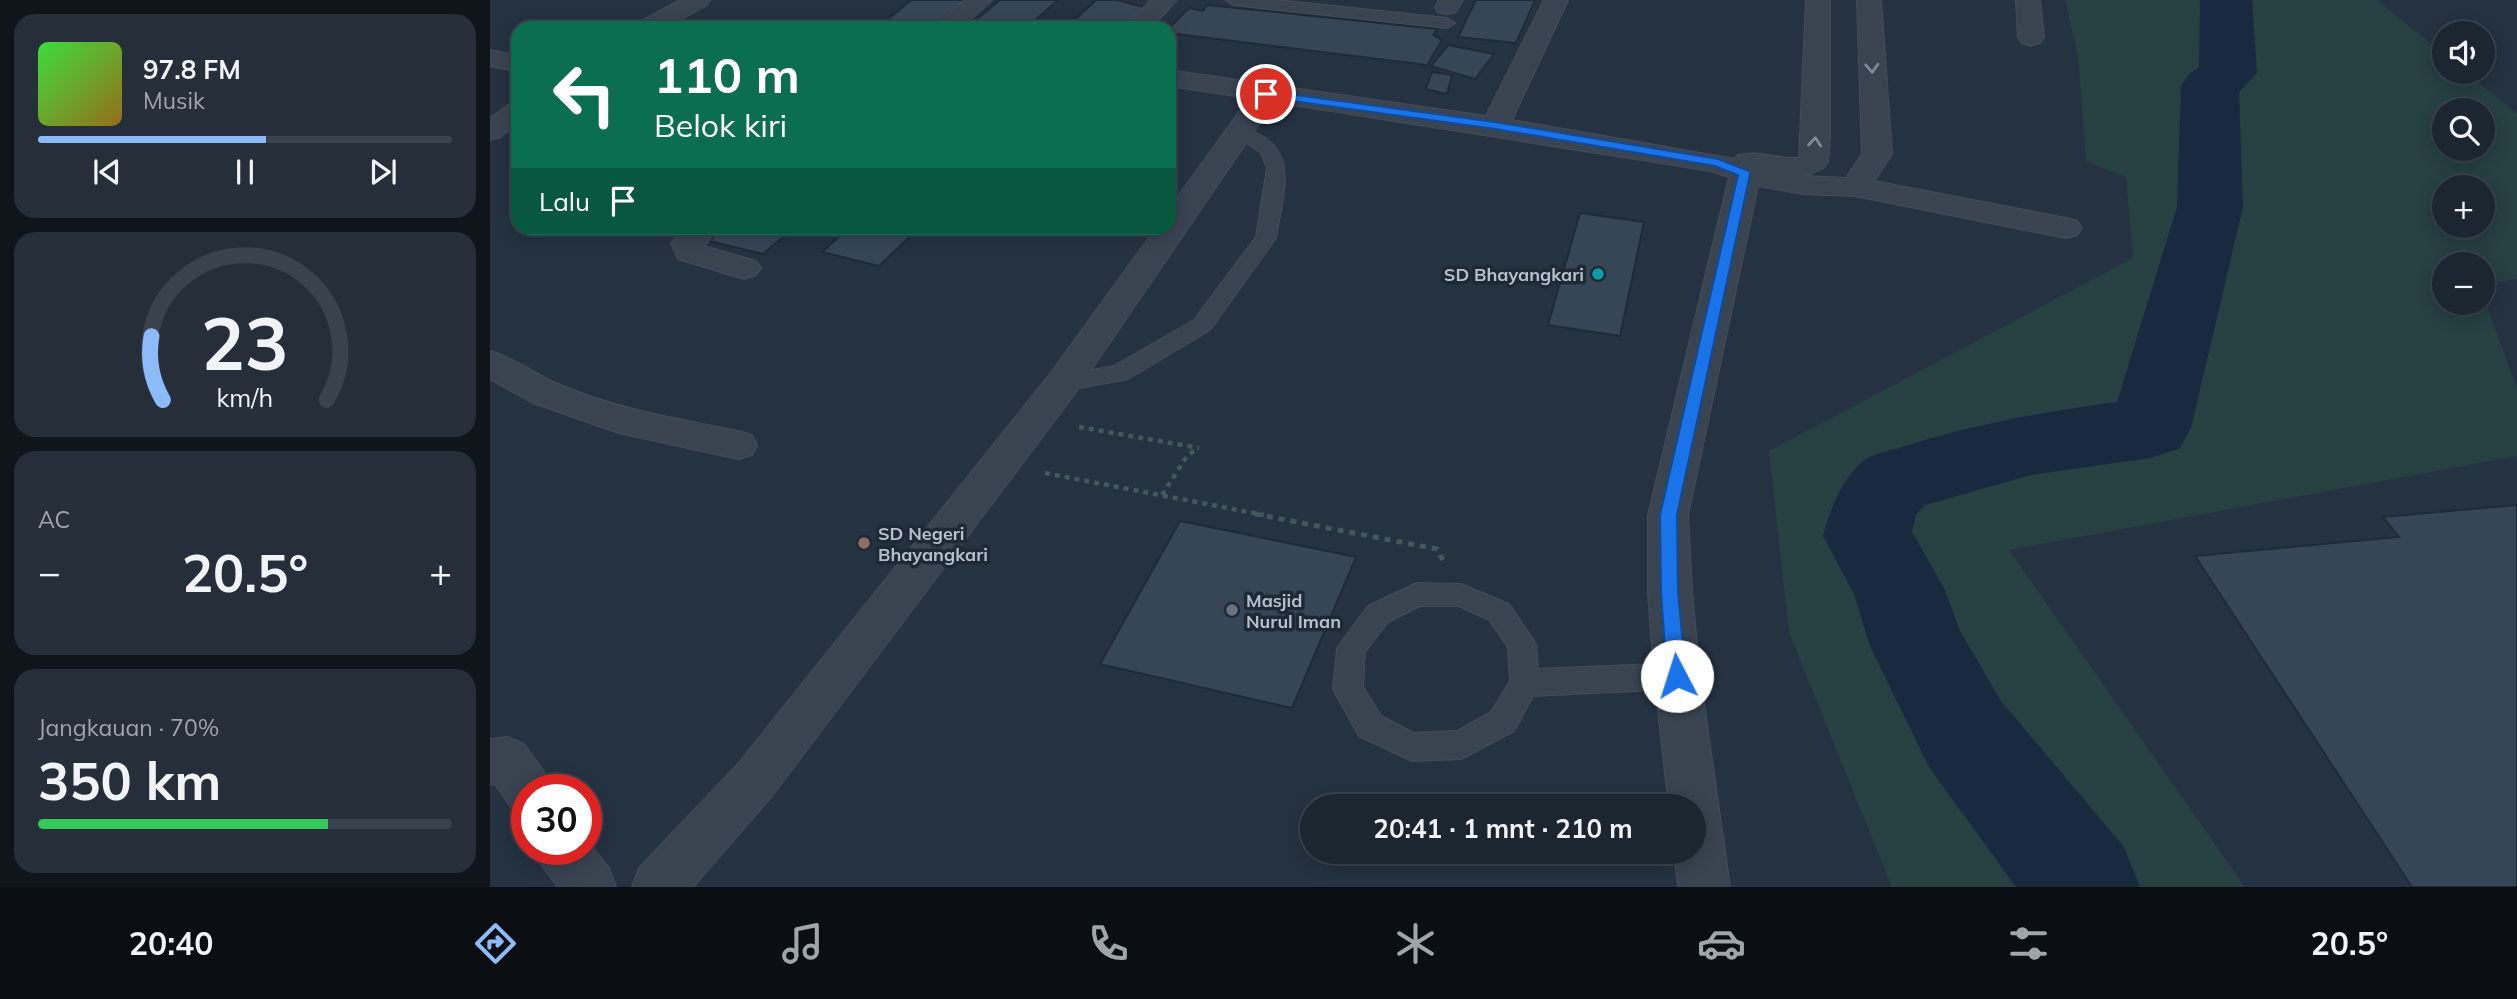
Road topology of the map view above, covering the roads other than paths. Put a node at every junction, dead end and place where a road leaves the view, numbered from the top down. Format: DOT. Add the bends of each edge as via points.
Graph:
graph roads {
  1 [pos="698,0"];
  2 [pos="980,0"];
  3 [pos="1165,0"];
  4 [pos="1233,0"];
  5 [pos="1556,0"];
  6 [pos="1818,0"];
  7 [pos="1869,0"];
  8 [pos="2028,0"];
  9 [pos="1448,10"];
  10 [pos="660,21"];
  11 [pos="954,21"];
  12 [pos="1143,21"];
  13 [pos="2031,38"];
  14 [pos="490,58"];
  15 [pos="511,62"];
  16 [pos="1176,79"];
  17 [pos="1266,94"];
  18 [pos="511,116"];
  19 [pos="1495,126"];
  20 [pos="490,131"];
  21 [pos="1241,132"];
  22 [pos="1737,166"];
  23 [pos="1855,187"];
  24 [pos="1176,224"];
  25 [pos="2066,229"];
  26 [pos="696,235"];
  27 [pos="1168,235"];
  28 [pos="744,268"];
  29 [pos="490,363"];
  30 [pos="1063,383"];
  31 [pos="738,445"];
  32 [pos="1677,676"];
  33 [pos="1525,683"];
  34 [pos="490,762"];
  35 [pos="517,774"];
  36 [pos="1692,794"];
  37 [pos="1701,864"];
  38 [pos="573,865"];
  39 [pos="590,887"];
  40 [pos="658,887"];
  41 [pos="1704,887"];
  1 -- 10 [label="street"];
  2 -- 11 [label="street"];
  3 -- 12 [label="street"];
  4 -- 9 [label="lane"];
  5 -- 19 [label="street"];
  22 -- 6 [label="street, one-way" via="1801,168 1813,162"];
  7 -- 23 [label="street, one-way" via="1877,154"];
  8 -- 13 [label="street"];
  14 -- 15 [label="street"];
  16 -- 17 [label="street"];
  17 -- 19 [label="street"];
  17 -- 21 [label="street"];
  18 -- 20 [label="street"];
  19 -- 22 [label="street"];
  21 -- 24 [label="street"];
  21 -- 30 [label="lane" via="1269,150 1277,168 1266,238 1202,325 1120,373"];
  22 -- 23 [label="street" via="1823,188"];
  22 -- 32 [label="street" via="1668,515"];
  23 -- 25 [label="street"];
  26 -- 28 [label="street" via="687,243 689,252"];
  27 -- 30 [label="street"];
  29 -- 31 [label="street" via="546,394 632,423"];
  30 -- 40 [label="street" via="755,780"];
  32 -- 33 [label="lane"];
  32 -- 36 [label="street"];
  33 -- 33 [label="lane" via="1522,644 1507,623 1499,612 1461,595 1417,594 1378,614 1351,648 1348,688 1370,726 1412,747 1461,746 1503,721"];
  34 -- 35 [label="street" via="507,760"];
  37 -- 41 [label="street"];
  38 -- 39 [label="street"];
}
